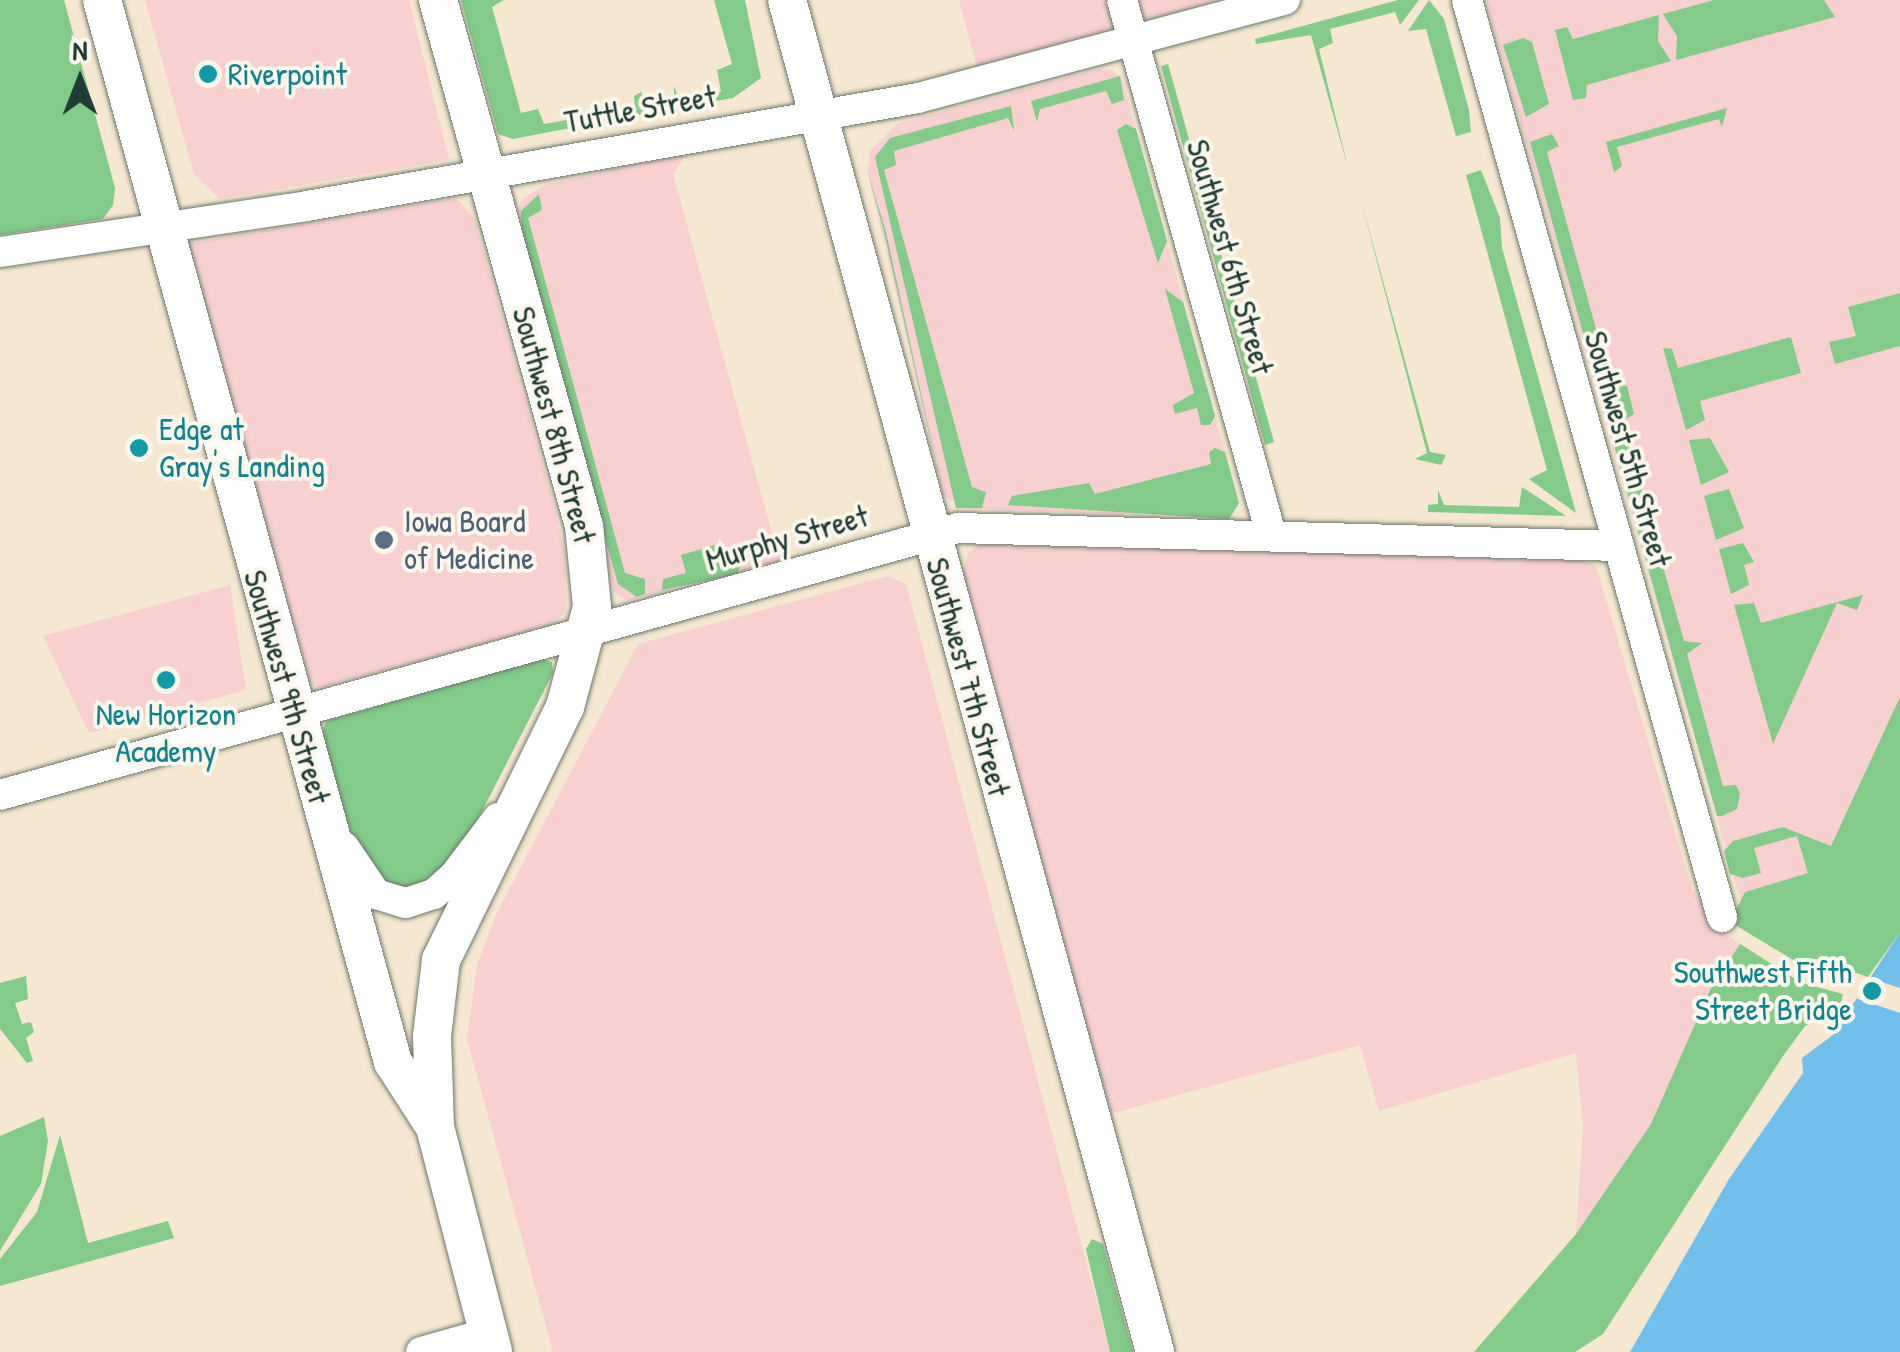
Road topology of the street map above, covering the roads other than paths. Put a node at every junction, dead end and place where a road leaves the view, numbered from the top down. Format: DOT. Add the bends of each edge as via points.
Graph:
graph roads {
  1 [pos="438,0"];
  2 [pos="788,0"];
  3 [pos="1122,0"];
  4 [pos="1286,0"];
  5 [pos="1467,0"];
  6 [pos="103,6"];
  7 [pos="1134,42"];
  8 [pos="818,114"];
  9 [pos="486,174"];
  10 [pos="161,228"];
  11 [pos="0,252"];
  12 [pos="929,534"];
  13 [pos="1271,534"];
  14 [pos="1618,546"];
  15 [pos="589,632"];
  16 [pos="294,714"];
  17 [pos="525,782"];
  18 [pos="316,790"];
  19 [pos="0,795"];
  20 [pos="1722,917"];
  21 [pos="435,1127"];
  22 [pos="490,1343"];
  23 [pos="422,1352"];
  24 [pos="1155,1352"];
  1 -- 9 [label="main road, Southwest 8th Street"];
  2 -- 8 [label="main road, Southwest 7th Street"];
  3 -- 7 [label="street, Southwest 6th Street"];
  4 -- 7 [label="street, Tuttle Street"];
  5 -- 14 [label="street, Southwest 5th Street"];
  6 -- 10 [label="main road, Southwest 9th Street"];
  7 -- 8 [label="street, Tuttle Street" via="944,93"];
  7 -- 13 [label="street, Southwest 6th Street"];
  8 -- 9 [label="street, Tuttle Street"];
  8 -- 12 [label="main road, Southwest 7th Street"];
  9 -- 10 [label="street, Tuttle Street"];
  9 -- 15 [label="main road, Southwest 8th Street" via="584,526"];
  10 -- 11 [label="street, Tuttle Street"];
  10 -- 16 [label="main road, Southwest 9th Street"];
  12 -- 13 [label="street, Murphy Street" via="987,525"];
  12 -- 15 [label="street, Murphy Street"];
  12 -- 24 [label="main road, Southwest 7th Street"];
  13 -- 14 [label="street, Murphy Street"];
  14 -- 20 [label="street, Southwest 5th Street"];
  15 -- 16 [label="street, Murphy Street"];
  15 -- 17 [label="main road, Southwest 8th Street" via="565,707"];
  16 -- 18 [label="main road, Southwest 9th Street"];
  16 -- 19 [label="street, Murphy Street"];
  17 -- 18 [label="street" via="454,876 434,894 406,904 376,894 362,881"];
  17 -- 21 [label="main road, Southwest 8th Street" via="442,960 432,1036"];
  18 -- 21 [label="main road, Southwest 9th Street" via="393,1062"];
  21 -- 22 [label="main road, Southwest 9th Street"];
  22 -- 23 [label="street"];
}
